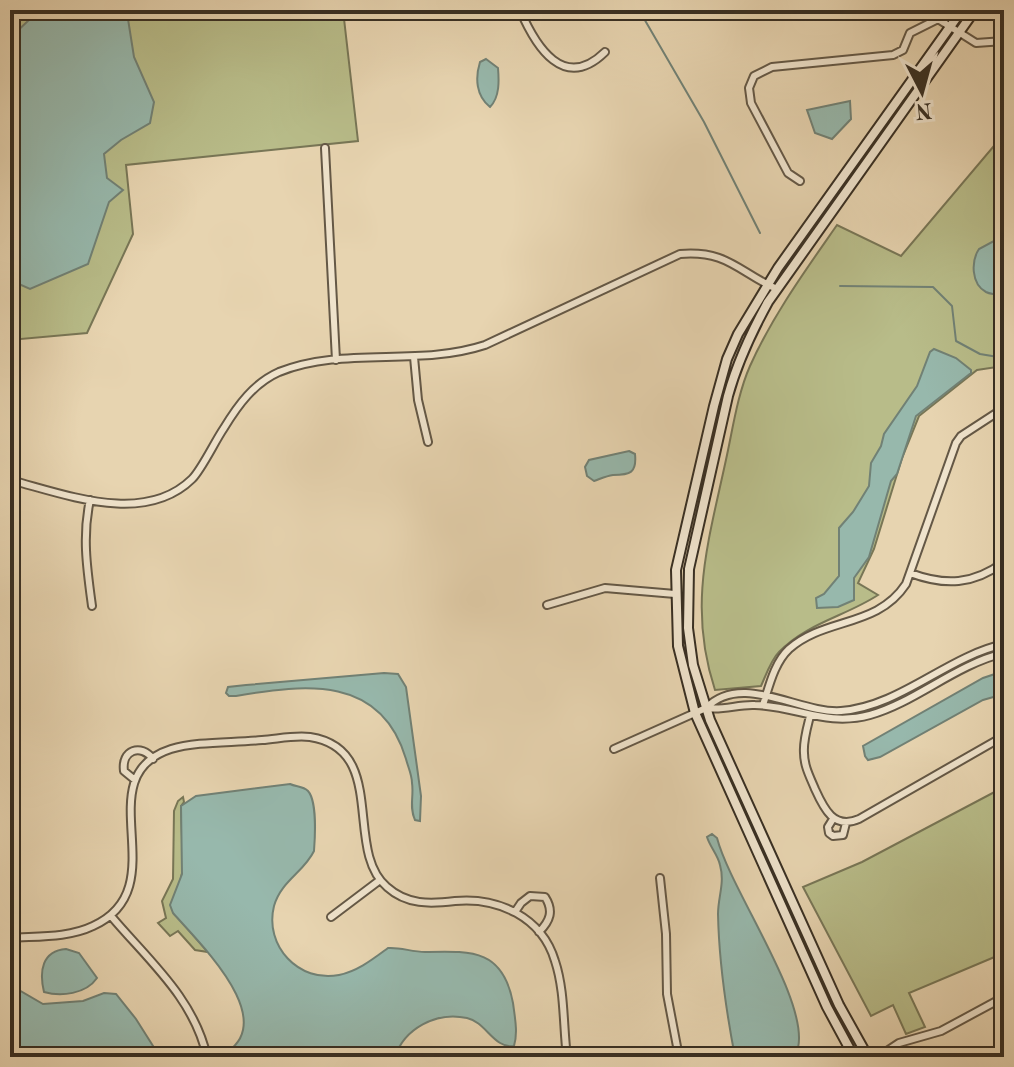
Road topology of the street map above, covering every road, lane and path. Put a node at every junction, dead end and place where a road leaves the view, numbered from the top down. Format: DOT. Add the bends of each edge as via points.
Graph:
graph roads {
  1 [pos="520,10"];
  2 [pos="962,10"];
  3 [pos="975,10"];
  4 [pos="951,25"];
  5 [pos="959,32"];
  6 [pos="1004,41"];
  7 [pos="605,52"];
  8 [pos="325,148"];
  9 [pos="800,181"];
  10 [pos="767,285"];
  11 [pos="777,289"];
  12 [pos="414,357"];
  13 [pos="336,360"];
  14 [pos="1004,408"];
  15 [pos="428,442"];
  16 [pos="10,480"];
  17 [pos="90,500"];
  18 [pos="1004,562"];
  19 [pos="910,573"];
  20 [pos="675,594"];
  21 [pos="547,605"];
  22 [pos="92,606"];
  23 [pos="1004,644"];
  24 [pos="1004,653"];
  25 [pos="766,695"];
  26 [pos="763,705"];
  27 [pos="706,708"];
  28 [pos="695,713"];
  29 [pos="810,713"];
  30 [pos="1004,736"];
  31 [pos="614,749"];
  32 [pos="153,759"];
  33 [pos="135,780"];
  34 [pos="833,819"];
  35 [pos="846,823"];
  36 [pos="660,878"];
  37 [pos="380,880"];
  38 [pos="515,912"];
  39 [pos="111,916"];
  40 [pos="331,917"];
  41 [pos="539,932"];
  42 [pos="10,938"];
  43 [pos="1004,997"];
  44 [pos="840,1033"];
  45 [pos="207,1055"];
  46 [pos="567,1057"];
  47 [pos="679,1057"];
  48 [pos="854,1057"];
  49 [pos="865,1057"];
  50 [pos="878,1057"];
  1 -- 7 [label="street" via="543,53 559,64 582,67"];
  2 -- 4 [label="main road"];
  3 -- 5 [label="main road"];
  4 -- 5 [label="street"];
  4 -- 9 [label="street" via="938,19 927,22 893,55 772,67 754,76 751,103 788,173"];
  4 -- 10 [label="main road"];
  5 -- 6 [label="street" via="976,43"];
  5 -- 11 [label="main road"];
  8 -- 13 [label="street"];
  10 -- 11 [label="street"];
  10 -- 12 [label="street" via="713,254 680,254 485,345 459,354"];
  10 -- 20 [label="main road" via="727,359 690,505"];
  11 -- 27 [label="main road" via="735,369 689,569 688,628"];
  12 -- 13 [label="street"];
  12 -- 15 [label="street"];
  13 -- 17 [label="street" via="297,366 267,378 241,401 194,477 180,489 147,502"];
  14 -- 19 [label="street" via="956,443"];
  16 -- 17 [label="street"];
  17 -- 22 [label="street" via="85,551"];
  18 -- 19 [label="street" via="952,583"];
  19 -- 25 [label="street" via="887,606 789,649"];
  20 -- 21 [label="street" via="605,588"];
  20 -- 28 [label="main road" via="678,646"];
  23 -- 29 [label="street" via="967,656 878,704"];
  24 -- 29 [label="street" via="969,664 873,714 850,719"];
  25 -- 26 [label="street"];
  25 -- 27 [label="street" via="732,695"];
  25 -- 29 [label="street"];
  26 -- 27 [label="street"];
  26 -- 29 [label="street"];
  27 -- 28 [label="street"];
  27 -- 49 [label="main road"];
  28 -- 31 [label="street"];
  28 -- 44 [label="main road"];
  29 -- 34 [label="street" via="806,768"];
  30 -- 35 [label="street"];
  32 -- 33 [label="street"];
  32 -- 33 [label="street" via="137,749 127,755 124,771"];
  32 -- 37 [label="street" via="184,747 302,737 323,741 340,751 359,781 368,854"];
  33 -- 39 [label="street" via="129,806 134,868"];
  34 -- 35 [label="street"];
  34 -- 35 [label="street" via="828,827 833,836 843,835"];
  36 -- 47 [label="street" via="667,994"];
  37 -- 38 [label="street" via="413,902 487,901"];
  37 -- 40 [label="street"];
  38 -- 41 [label="street"];
  38 -- 41 [label="street" via="525,899 545,897 550,917"];
  39 -- 42 [label="street" via="81,931"];
  39 -- 45 [label="street" via="177,991"];
  41 -- 46 [label="street" via="556,962"];
  43 -- 50 [label="street"];
  44 -- 48 [label="main road"];
  44 -- 49 [label="main road"];
}
